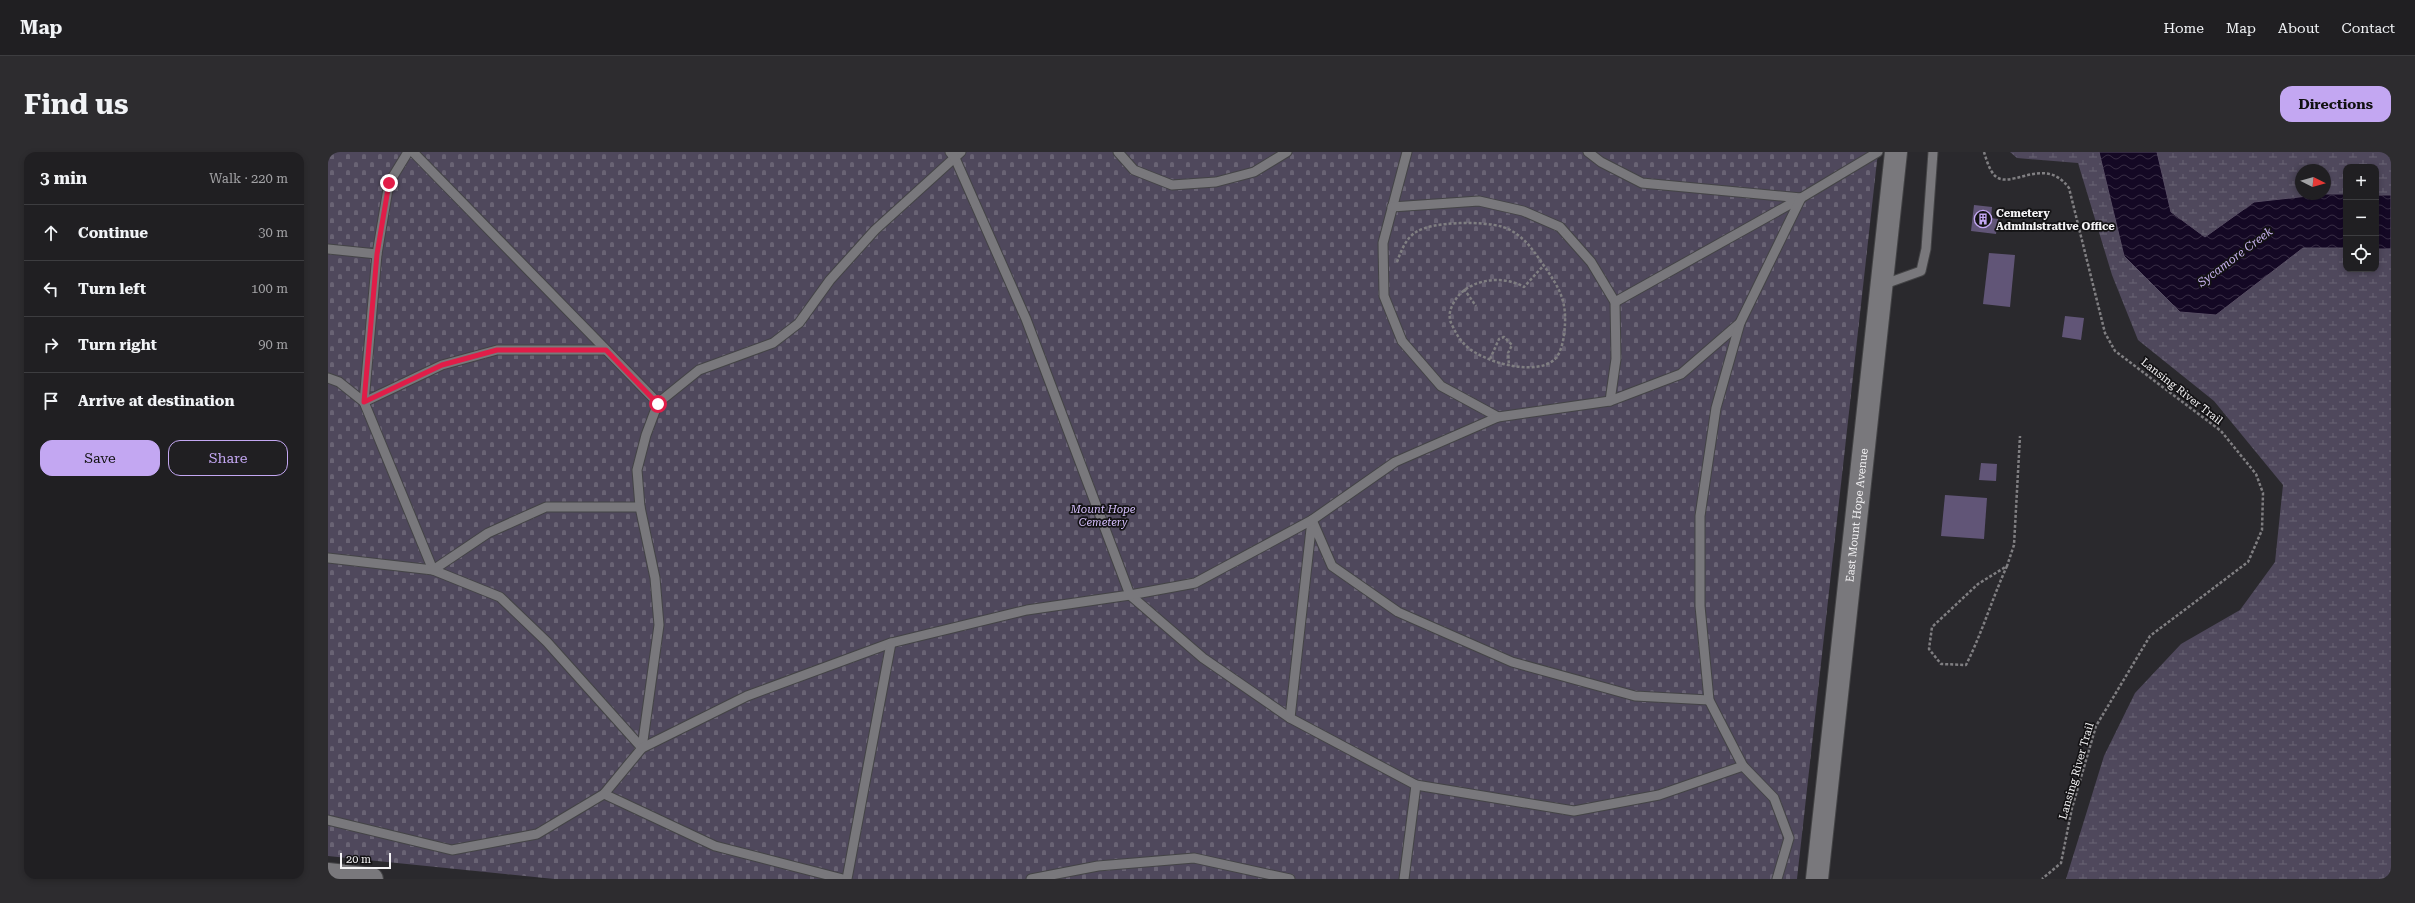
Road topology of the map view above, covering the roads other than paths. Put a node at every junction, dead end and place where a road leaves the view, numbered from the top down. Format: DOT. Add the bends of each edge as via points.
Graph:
graph roads {
  1 [pos="408,152"];
  2 [pos="413,152"];
  3 [pos="1118,152"];
  4 [pos="1287,152"];
  5 [pos="1407,152"];
  6 [pos="1588,152"];
  7 [pos="1878,152"];
  8 [pos="1896,152"];
  9 [pos="1933,152"];
  10 [pos="955,154"];
  11 [pos="1801,198"];
  12 [pos="1392,207"];
  13 [pos="328,249"];
  14 [pos="377,254"];
  15 [pos="1882,285"];
  16 [pos="1615,302"];
  17 [pos="1740,323"];
  18 [pos="606,350"];
  19 [pos="328,378"];
  20 [pos="1610,401"];
  21 [pos="364,402"];
  22 [pos="658,404"];
  23 [pos="1498,417"];
  24 [pos="640,507"];
  25 [pos="1312,520"];
  26 [pos="328,558"];
  27 [pos="433,570"];
  28 [pos="1130,595"];
  29 [pos="891,643"];
  30 [pos="1709,700"];
  31 [pos="1290,718"];
  32 [pos="642,748"];
  33 [pos="1743,766"];
  34 [pos="1416,784"];
  35 [pos="604,794"];
  36 [pos="328,820"];
  37 [pos="328,874"];
  38 [pos="372,879"];
  39 [pos="843,879"];
  40 [pos="847,879"];
  41 [pos="1031,879"];
  42 [pos="1290,879"];
  43 [pos="1404,879"];
  44 [pos="1777,879"];
  45 [pos="1817,879"];
  1 -- 14 [label="lane" via="389,183"];
  2 -- 18 [label="lane"];
  3 -- 4 [label="lane" via="1134,170 1172,185 1216,182 1254,172"];
  5 -- 12 [label="lane"];
  6 -- 11 [label="lane" via="1601,162 1642,183"];
  7 -- 11 [label="lane"];
  8 -- 15 [label="street, East Mount Hope Avenue"];
  9 -- 15 [label="lane" via="1926,249 1921,271"];
  10 -- 22 [label="lane" via="875,230 830,280 799,323 773,343 699,370"];
  10 -- 28 [label="lane" via="1026,319"];
  11 -- 16 [label="lane"];
  11 -- 17 [label="lane"];
  12 -- 16 [label="lane" via="1479,201 1523,211 1560,227 1592,262"];
  12 -- 23 [label="lane" via="1383,242 1384,296 1402,341 1440,386"];
  13 -- 14 [label="lane"];
  14 -- 21 [label="lane"];
  15 -- 45 [label="street, East Mount Hope Avenue"];
  16 -- 20 [label="lane" via="1616,359"];
  17 -- 20 [label="lane" via="1681,374"];
  17 -- 30 [label="lane" via="1716,408 1700,516 1700,606"];
  18 -- 21 [label="lane" via="497,350 442,365"];
  18 -- 22 [label="lane"];
  19 -- 21 [label="lane" via="339,382"];
  20 -- 23 [label="lane"];
  21 -- 27 [label="lane"];
  22 -- 24 [label="lane" via="646,435 637,470"];
  23 -- 25 [label="lane" via="1395,462"];
  24 -- 27 [label="lane" via="546,507 488,533"];
  24 -- 32 [label="lane" via="655,578 659,625"];
  25 -- 28 [label="lane" via="1195,583"];
  25 -- 30 [label="lane" via="1332,566 1398,612 1512,662 1635,696"];
  25 -- 31 [label="lane"];
  26 -- 27 [label="lane"];
  27 -- 32 [label="lane" via="500,597 547,642"];
  28 -- 29 [label="lane" via="1028,610"];
  28 -- 31 [label="lane" via="1202,658"];
  29 -- 32 [label="lane" via="747,696"];
  29 -- 40 [label="lane"];
  30 -- 33 [label="lane"];
  31 -- 34 [label="lane"];
  32 -- 35 [label="lane"];
  33 -- 34 [label="lane" via="1659,795 1574,811"];
  33 -- 44 [label="lane" via="1774,798 1789,838"];
  34 -- 43 [label="lane"];
  35 -- 36 [label="lane" via="537,834 452,850"];
  35 -- 39 [label="lane" via="716,846"];
  37 -- 38 [label="street"];
  41 -- 42 [label="lane" via="1098,866 1194,858"];
}
